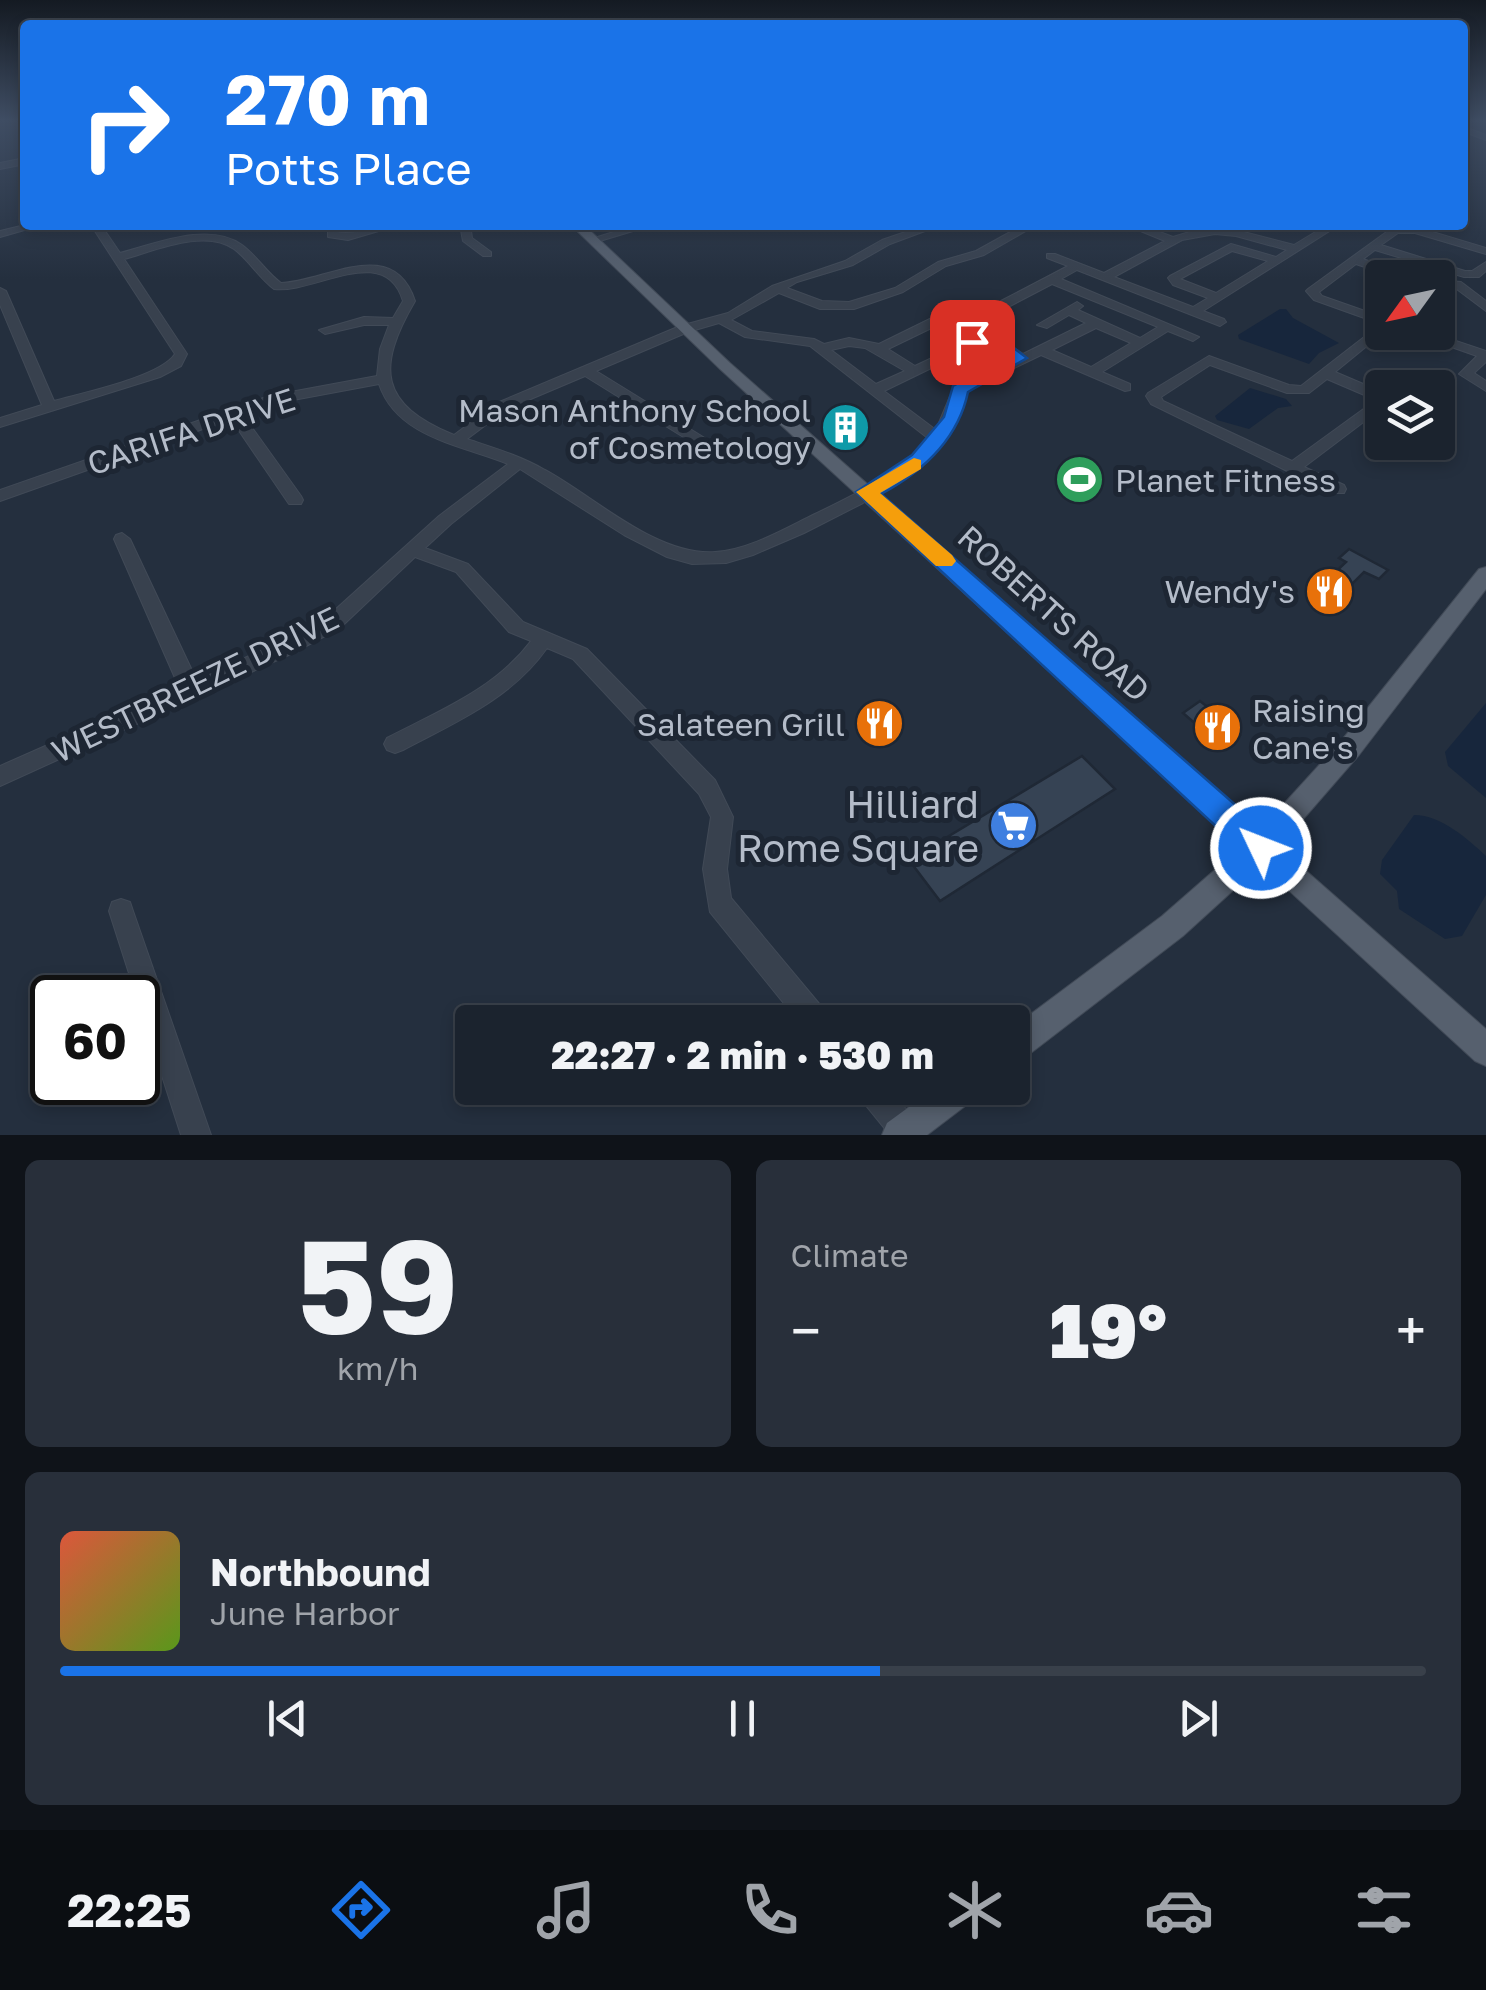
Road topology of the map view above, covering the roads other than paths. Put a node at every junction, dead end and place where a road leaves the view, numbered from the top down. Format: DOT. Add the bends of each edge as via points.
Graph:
graph roads {
  1 [pos="100,230"];
  2 [pos="332,230"];
  3 [pos="375,230"];
  4 [pos="466,230"];
  5 [pos="583,230"];
  6 [pos="630,230"];
  7 [pos="923,230"];
  8 [pos="1023,230"];
  9 [pos="1146,230"];
  10 [pos="1185,230"];
  11 [pos="1198,230"];
  12 [pos="1238,230"];
  13 [pos="1326,230"];
  14 [pos="1396,230"];
  15 [pos="1411,230"];
  16 [pos="221,232"];
  17 [pos="1190,232"];
  18 [pos="593,240"];
  19 [pos="1173,240"];
  20 [pos="1372,246"];
  21 [pos="1296,249"];
  22 [pos="1485,250"];
  23 [pos="487,254"];
  24 [pos="1051,256"];
  25 [pos="120,257"];
  26 [pos="1276,260"];
  27 [pos="1354,260"];
  28 [pos="1365,264"];
  29 [pos="1077,266"];
  30 [pos="1486,266"];
  31 [pos="1105,277"];
  32 [pos="1052,279"];
  33 [pos="1455,284"];
  34 [pos="776,288"];
  35 [pos="0,291"];
  36 [pos="1094,297"];
  37 [pos="1217,298"];
  38 [pos="1486,308"];
  39 [pos="1068,312"];
  40 [pos="1194,312"];
  41 [pos="1365,314"];
  42 [pos="944,317"];
  43 [pos="720,318"];
  44 [pos="396,322"];
  45 [pos="1220,322"];
  46 [pos="1096,324"];
  47 [pos="1043,326"];
  48 [pos="1167,327"];
  49 [pos="684,329"];
  50 [pos="324,330"];
  51 [pos="988,336"];
  52 [pos="1193,338"];
  53 [pos="1365,341"];
  54 [pos="1140,343"];
  55 [pos="1455,345"];
  56 [pos="822,349"];
  57 [pos="877,350"];
  58 [pos="1045,352"];
  59 [pos="1486,355"];
  60 [pos="1018,358"];
  61 [pos="586,370"];
  62 [pos="914,370"];
  63 [pos="1092,372"];
  64 [pos="1325,373"];
  65 [pos="386,379"];
  66 [pos="881,387"];
  67 [pos="1486,387"];
  68 [pos="1125,388"];
  69 [pos="1365,392"];
  70 [pos="50,407"];
  71 [pos="234,413"];
  72 [pos="1365,413"];
  73 [pos="0,424"];
  74 [pos="937,438"];
  75 [pos="458,439"];
  76 [pos="710,448"];
  77 [pos="520,462"];
  78 [pos="1293,468"];
  79 [pos="1338,489"];
  80 [pos="866,492"];
  81 [pos="0,496"];
  82 [pos="295,500"];
  83 [pos="122,540"];
  84 [pos="413,550"];
  85 [pos="1486,574"];
  86 [pos="543,639"];
  87 [pos="191,690"];
  88 [pos="395,744"];
  89 [pos="0,776"];
  90 [pos="1261,848"];
  91 [pos="121,911"];
  92 [pos="802,1005"];
  93 [pos="1030,1034"];
  94 [pos="1486,1050"];
  95 [pos="882,1105"];
  96 [pos="939,1105"];
  97 [pos="902,1133"];
  98 [pos="196,1135"];
  1 -- 25 [label="street"];
  2 -- 3 [label="street" via="348,237"];
  4 -- 23 [label="street" via="467,239"];
  5 -- 18 [label="main road, ROBERTS ROAD"];
  6 -- 18 [label="street"];
  7 -- 34 [label="street"];
  8 -- 34 [label="street" via="899,290 850,306 820,305"];
  9 -- 19 [label="street"];
  10 -- 17 [label="street"];
  11 -- 17 [label="street"];
  12 -- 21 [label="street"];
  13 -- 21 [label="street"];
  14 -- 20 [label="street"];
  15 -- 22 [label="street"];
  16 -- 25 [label="street"];
  16 -- 44 [label="street" via="278,286 382,268 408,294"];
  17 -- 19 [label="street"];
  18 -- 49 [label="main road, ROBERTS ROAD"];
  19 -- 31 [label="street"];
  20 -- 27 [label="street"];
  20 -- 30 [label="street" via="1472,275"];
  21 -- 26 [label="street"];
  24 -- 29 [label="street"];
  25 -- 70 [label="street" via="181,354 154,374"];
  26 -- 37 [label="street"];
  26 -- 37 [label="street" via="1231,247 1174,278"];
  27 -- 28 [label="street"];
  27 -- 41 [label="street" via="1313,294"];
  29 -- 31 [label="street"];
  29 -- 32 [label="street"];
  31 -- 40 [label="street"];
  32 -- 36 [label="street"];
  32 -- 51 [label="street" via="1002,306"];
  33 -- 38 [label="street"];
  34 -- 43 [label="street"];
  35 -- 70 [label="street"];
  36 -- 39 [label="street"];
  36 -- 48 [label="street"];
  37 -- 40 [label="street"];
  39 -- 46 [label="street"];
  39 -- 47 [label="street"];
  40 -- 45 [label="street"];
  42 -- 57 [label="street"];
  43 -- 49 [label="street"];
  43 -- 56 [label="street" via="741,332"];
  44 -- 50 [label="street"];
  44 -- 65 [label="street" via="387,337"];
  46 -- 54 [label="street"];
  46 -- 58 [label="street"];
  48 -- 52 [label="street"];
  48 -- 54 [label="street"];
  49 -- 61 [label="street"];
  49 -- 80 [label="main road, ROBERTS ROAD"];
  51 -- 60 [label="street"];
  51 -- 62 [label="street"];
  53 -- 64 [label="street"];
  54 -- 63 [label="street"];
  55 -- 59 [label="street"];
  56 -- 57 [label="street" via="846,339"];
  56 -- 66 [label="street"];
  57 -- 62 [label="street"];
  58 -- 60 [label="street"];
  58 -- 63 [label="street"];
  59 -- 67 [label="street" via="1466,374"];
  60 -- 74 [label="street" via="959,390 953,418"];
  61 -- 75 [label="street" via="502,406"];
  61 -- 76 [label="street"];
  62 -- 66 [label="street"];
  63 -- 68 [label="street"];
  64 -- 69 [label="street"];
  64 -- 78 [label="street" via="1298,391 1209,360 1153,396"];
  65 -- 71 [label="street, CARIFA DRIVE" via="290,395"];
  65 -- 75 [label="street" via="390,398 408,417"];
  66 -- 74 [label="street"];
  70 -- 73 [label="street"];
  71 -- 81 [label="street, CARIFA DRIVE"];
  71 -- 82 [label="street"];
  72 -- 78 [label="street"];
  74 -- 80 [label="street" via="910,469"];
  75 -- 77 [label="street"];
  77 -- 80 [label="street" via="661,549 692,558 726,558 757,548"];
  77 -- 84 [label="street, WESTBREEZE DRIVE"];
  78 -- 79 [label="street"];
  80 -- 90 [label="main road, ROBERTS ROAD"];
  83 -- 87 [label="street"];
  84 -- 86 [label="street" via="462,568 506,619"];
  84 -- 87 [label="street, WESTBREEZE DRIVE" via="333,623"];
  85 -- 90 [label="main road" via="1330,774"];
  86 -- 88 [label="street" via="503,686"];
  86 -- 92 [label="street" via="580,654 707,787 722,817 714,868 719,902"];
  87 -- 89 [label="street, WESTBREEZE DRIVE"];
  90 -- 93 [label="main road"];
  90 -- 94 [label="main road, ROBERTS ROAD"];
  91 -- 98 [label="street"];
  95 -- 97 [label="street"];
  96 -- 97 [label="main road"];
}
